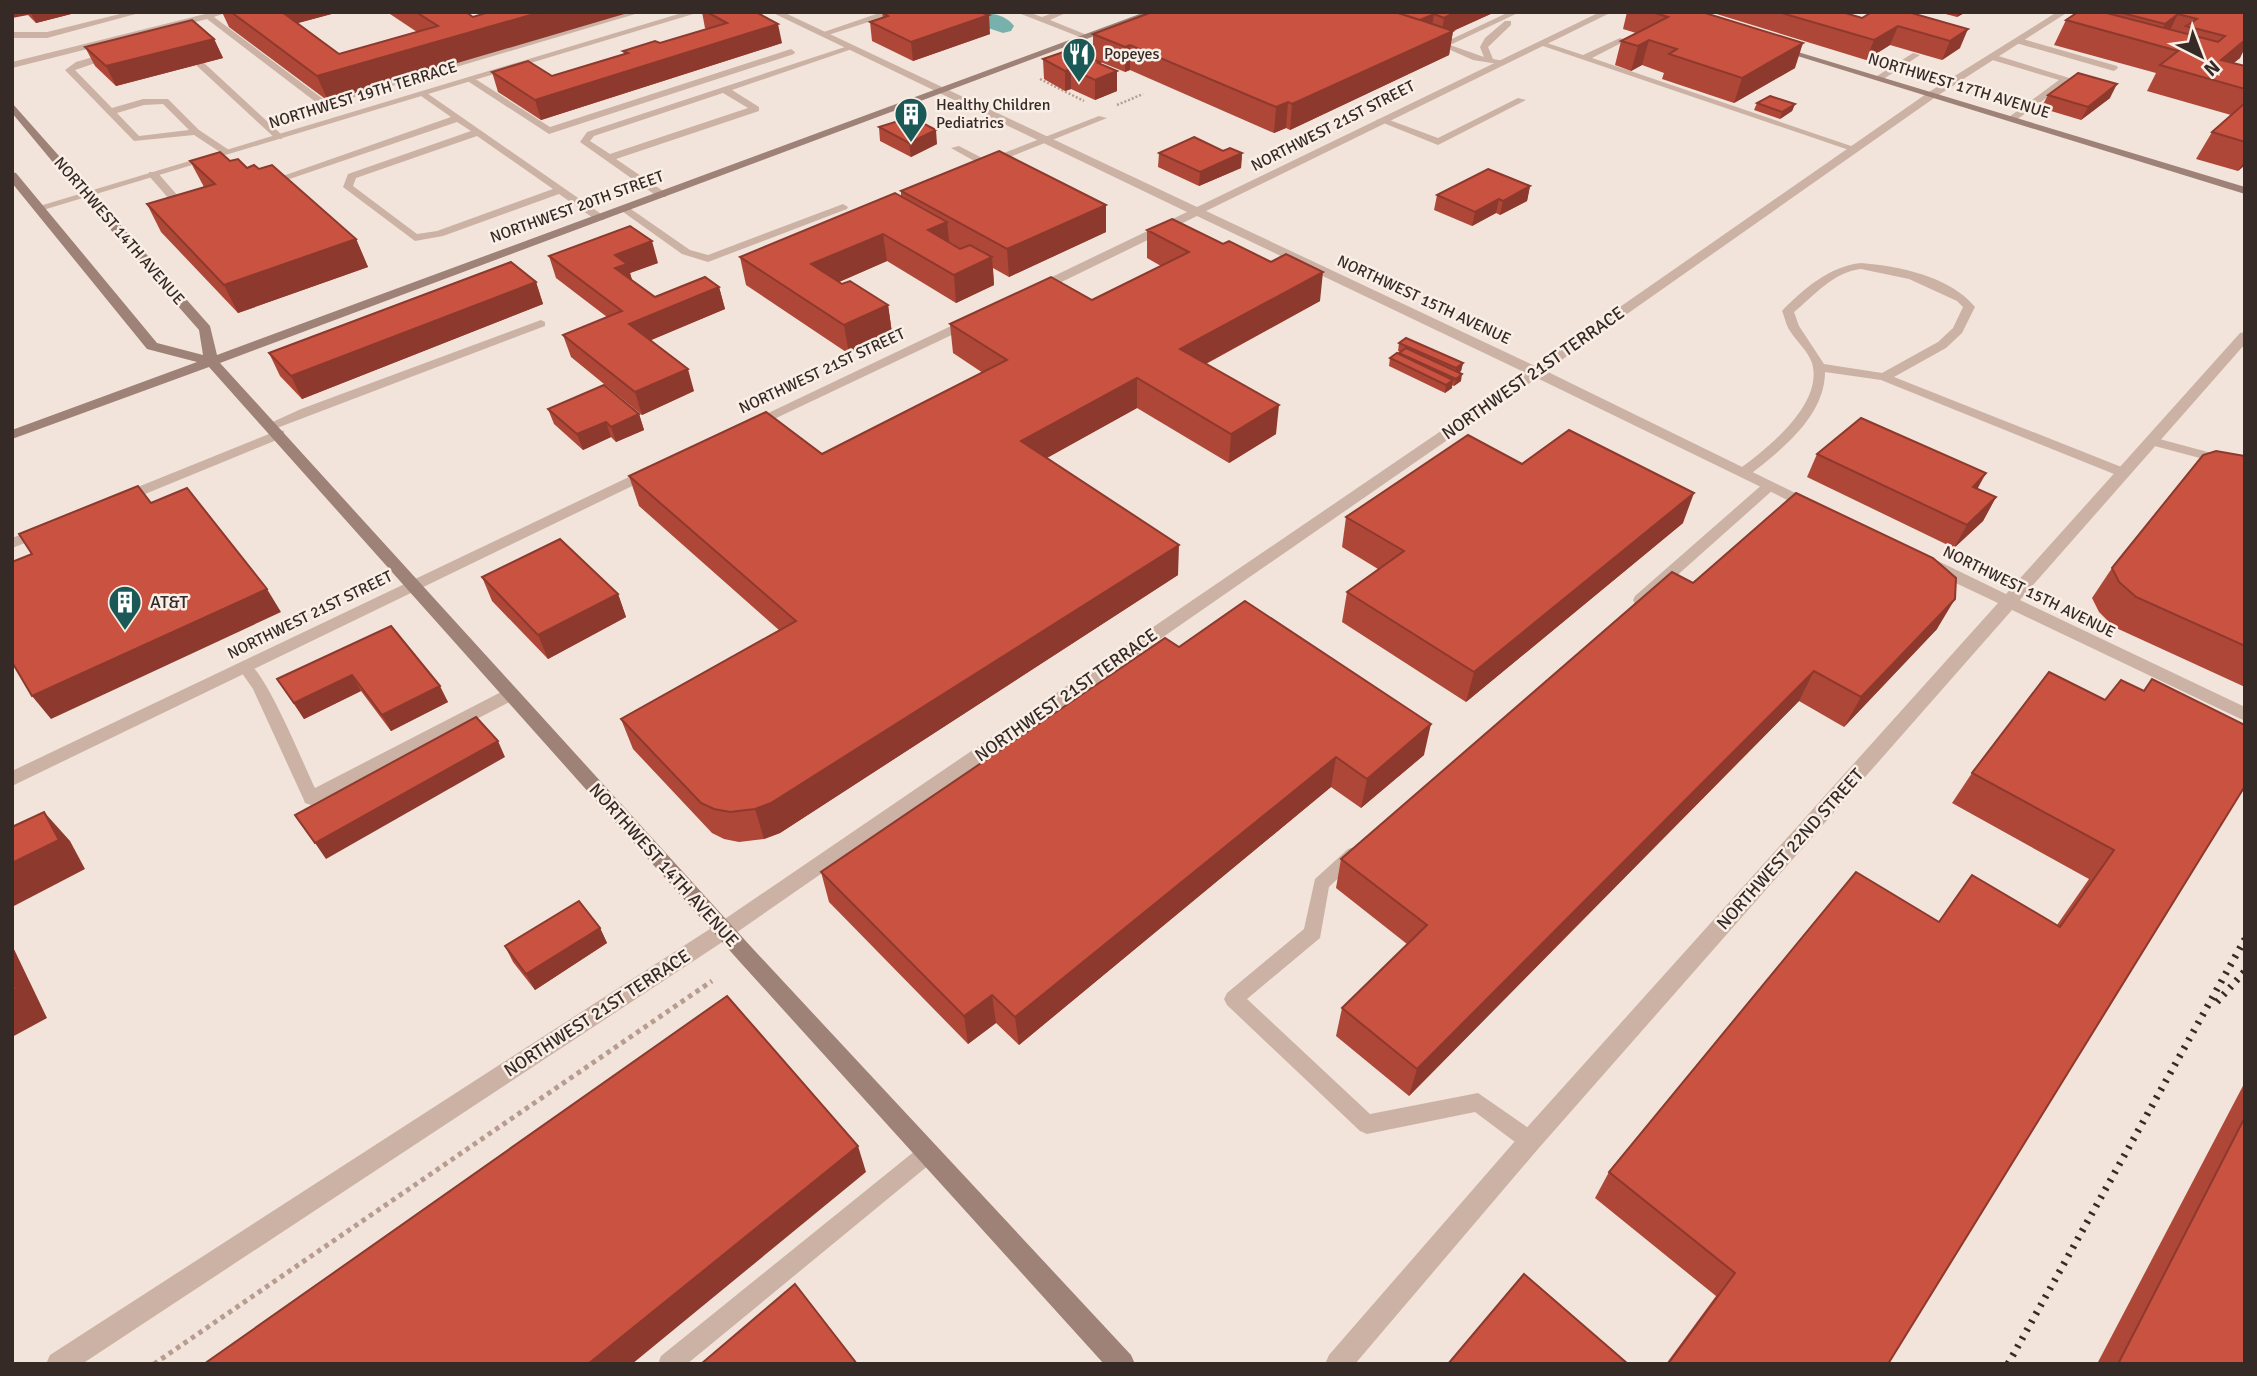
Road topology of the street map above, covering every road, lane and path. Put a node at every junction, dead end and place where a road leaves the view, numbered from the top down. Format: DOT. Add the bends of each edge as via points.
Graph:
graph roads {
  1 [pos="139,12"];
  2 [pos="184,12"];
  3 [pos="224,12"];
  4 [pos="638,12"];
  5 [pos="696,12"];
  6 [pos="775,12"];
  7 [pos="1020,12"];
  8 [pos="1064,12"];
  9 [pos="1154,12"];
  10 [pos="1516,12"];
  11 [pos="1524,12"];
  12 [pos="1608,12"];
  13 [pos="2064,12"];
  14 [pos="208,16"];
  15 [pos="192,20"];
  16 [pos="1043,20"];
  17 [pos="899,23"];
  18 [pos="148,30"];
  19 [pos="822,34"];
  20 [pos="12,36"];
  21 [pos="1088,37"];
  22 [pos="160,38"];
  23 [pos="1623,40"];
  24 [pos="1432,41"];
  25 [pos="2019,41"];
  26 [pos="1541,44"];
  27 [pos="1769,44"];
  28 [pos="1443,45"];
  29 [pos="851,48"];
  30 [pos="125,51"];
  31 [pos="791,52"];
  32 [pos="1916,55"];
  33 [pos="1992,57"];
  34 [pos="1584,58"];
  35 [pos="1495,60"];
  36 [pos="200,64"];
  37 [pos="12,65"];
  38 [pos="2114,68"];
  39 [pos="1047,76"];
  40 [pos="1879,78"];
  41 [pos="2066,79"];
  42 [pos="471,80"];
  43 [pos="2098,88"];
  44 [pos="723,89"];
  45 [pos="944,90"];
  46 [pos="424,94"];
  47 [pos="1143,94"];
  48 [pos="1933,94"];
  49 [pos="696,98"];
  50 [pos="1113,100"];
  51 [pos="1521,100"];
  52 [pos="1089,103"];
  53 [pos="12,106"];
  54 [pos="110,112"];
  55 [pos="458,118"];
  56 [pos="1102,118"];
  57 [pos="2012,119"];
  58 [pos="1381,120"];
  59 [pos="635,125"];
  60 [pos="196,132"];
  61 [pos="478,132"];
  62 [pos="611,133"];
  63 [pos="279,137"];
  64 [pos="1048,141"];
  65 [pos="585,142"];
  66 [pos="956,148"];
  67 [pos="1855,149"];
  68 [pos="226,152"];
  69 [pos="609,158"];
  70 [pos="153,174"];
  71 [pos="12,175"];
  72 [pos="253,188"];
  73 [pos="561,190"];
  74 [pos="2245,191"];
  75 [pos="85,194"];
  76 [pos="662,195"];
  77 [pos="205,201"];
  78 [pos="843,207"];
  79 [pos="39,208"];
  80 [pos="624,209"];
  81 [pos="1197,213"];
  82 [pos="600,218"];
  83 [pos="1023,295"];
  84 [pos="985,313"];
  85 [pos="541,324"];
  86 [pos="2245,336"];
  87 [pos="211,361"];
  88 [pos="1819,367"];
  89 [pos="1536,372"];
  90 [pos="1884,377"];
  91 [pos="275,429"];
  92 [pos="734,433"];
  93 [pos="12,435"];
  94 [pos="2152,441"];
  95 [pos="671,463"];
  96 [pos="2245,466"];
  97 [pos="2124,472"];
  98 [pos="1743,473"];
  99 [pos="1769,486"];
  100 [pos="112,503"];
  101 [pos="1829,515"];
  102 [pos="50,528"];
  103 [pos="12,543"];
  104 [pos="1913,555"];
  105 [pos="414,585"];
  106 [pos="2010,603"];
  107 [pos="1629,610"];
  108 [pos="245,666"];
  109 [pos="511,694"];
  110 [pos="2245,715"];
  111 [pos="12,779"];
  112 [pos="1372,838"];
  113 [pos="723,931"];
  114 [pos="712,981"];
  115 [pos="1530,1141"];
  116 [pos="928,1153"];
  117 [pos="59,1364"];
  118 [pos="154,1364"];
  119 [pos="669,1364"];
  120 [pos="1122,1364"];
  121 [pos="1338,1364"];
  1 -- 20 [label="lane" via="47,35"];
  2 -- 15 [label="lane"];
  3 -- 14 [label="lane"];
  4 -- 14 [label="lane" via="328,102 320,101"];
  5 -- 42 [label="street, NORTHWEST 19TH TERRACE"];
  6 -- 19 [label="street, NORTHWEST 15TH AVENUE"];
  7 -- 16 [label="lane"];
  8 -- 16 [label="lane"];
  9 -- 21 [label="street, NORTHWEST 20TH STREET"];
  10 -- 28 [label="lane"];
  11 -- 35 [label="lane" via="1488,40 1484,47"];
  12 -- 26 [label="street, NORTHWEST 21ST STREET"];
  13 -- 25 [label="street, NORTHWEST 21ST TERRACE"];
  14 -- 15 [label="lane"];
  15 -- 18 [label="lane"];
  16 -- 21 [label="lane"];
  17 -- 19 [label="lane" via="882,15"];
  18 -- 22 [label="lane"];
  18 -- 37 [label="lane"];
  19 -- 29 [label="street, NORTHWEST 15TH AVENUE"];
  21 -- 45 [label="street, NORTHWEST 20TH STREET"];
  23 -- 34 [label="lane"];
  24 -- 28 [label="lane"];
  25 -- 33 [label="street, NORTHWEST 21ST TERRACE"];
  25 -- 38 [label="lane"];
  26 -- 34 [label="lane"];
  26 -- 35 [label="street, NORTHWEST 21ST STREET"];
  27 -- 40 [label="street, NORTHWEST 17TH AVENUE"];
  28 -- 35 [label="lane"];
  29 -- 44 [label="lane"];
  29 -- 45 [label="street, NORTHWEST 15TH AVENUE"];
  30 -- 54 [label="lane" via="69,70"];
  31 -- 42 [label="lane" via="549,131"];
  32 -- 40 [label="lane"];
  33 -- 41 [label="lane"];
  33 -- 48 [label="street, NORTHWEST 21ST TERRACE"];
  34 -- 67 [label="lane"];
  35 -- 58 [label="street, NORTHWEST 21ST STREET"];
  36 -- 63 [label="lane"];
  39 -- 52 [label="path" via="1040,80"];
  40 -- 48 [label="street, NORTHWEST 17TH AVENUE"];
  41 -- 43 [label="lane"];
  41 -- 57 [label="lane"];
  42 -- 46 [label="street, NORTHWEST 19TH TERRACE"];
  44 -- 49 [label="lane"];
  44 -- 69 [label="lane" via="756,109"];
  45 -- 64 [label="street, NORTHWEST 15TH AVENUE"];
  45 -- 76 [label="street, NORTHWEST 20TH STREET"];
  46 -- 55 [label="lane"];
  46 -- 63 [label="street, NORTHWEST 19TH TERRACE"];
  47 -- 50 [label="path" via="1121,103"];
  48 -- 57 [label="street, NORTHWEST 17TH AVENUE"];
  48 -- 67 [label="street, NORTHWEST 21ST TERRACE"];
  49 -- 59 [label="lane"];
  49 -- 65 [label="lane" via="606,127 590,134"];
  51 -- 58 [label="lane" via="1438,142"];
  53 -- 75 [label="street, NORTHWEST 14TH AVENUE"];
  54 -- 60 [label="lane" via="137,139"];
  54 -- 60 [label="lane" via="165,101"];
  55 -- 61 [label="lane"];
  55 -- 72 [label="lane"];
  56 -- 64 [label="lane"];
  57 -- 74 [label="street, NORTHWEST 17TH AVENUE"];
  58 -- 81 [label="street, NORTHWEST 21ST STREET"];
  60 -- 68 [label="lane"];
  61 -- 73 [label="lane"];
  61 -- 73 [label="lane" via="370,168 352,176 348,187 415,238 439,234"];
  62 -- 65 [label="lane"];
  63 -- 68 [label="street, NORTHWEST 19TH TERRACE"];
  64 -- 66 [label="lane" via="985,164"];
  64 -- 81 [label="street, NORTHWEST 15TH AVENUE"];
  65 -- 69 [label="lane"];
  67 -- 89 [label="street, NORTHWEST 21ST TERRACE"];
  68 -- 70 [label="street, NORTHWEST 19TH TERRACE"];
  69 -- 76 [label="lane"];
  70 -- 75 [label="street, NORTHWEST 19TH TERRACE"];
  70 -- 77 [label="lane" via="174,198"];
  71 -- 79 [label="street"];
  73 -- 82 [label="lane"];
  75 -- 79 [label="street, NORTHWEST 19TH TERRACE"];
  75 -- 87 [label="street, NORTHWEST 14TH AVENUE" via="205,329"];
  76 -- 80 [label="street, NORTHWEST 20TH STREET"];
  78 -- 80 [label="lane" via="708,259 686,252"];
  79 -- 87 [label="street" via="152,346"];
  80 -- 82 [label="street, NORTHWEST 20TH STREET"];
  81 -- 83 [label="street, NORTHWEST 21ST STREET"];
  81 -- 89 [label="street, NORTHWEST 15TH AVENUE"];
  82 -- 87 [label="street, NORTHWEST 20TH STREET"];
  84 -- 92 [label="street, NORTHWEST 21ST STREET"];
  85 -- 91 [label="lane" via="327,403"];
  86 -- 94 [label="street, NORTHWEST 22ND STREET"];
  87 -- 91 [label="street, NORTHWEST 14TH AVENUE"];
  87 -- 93 [label="street, NORTHWEST 20TH STREET"];
  88 -- 90 [label="lane"];
  88 -- 90 [label="lane" via="1788,311 1840,271 1852,266 1887,271 1929,282 1966,301 1967,315 1942,345"];
  88 -- 98 [label="lane" via="1818,385 1804,415 1779,445"];
  89 -- 98 [label="street, NORTHWEST 15TH AVENUE"];
  89 -- 113 [label="street, NORTHWEST 21ST TERRACE"];
  90 -- 97 [label="lane"];
  91 -- 100 [label="lane"];
  91 -- 105 [label="street, NORTHWEST 14TH AVENUE"];
  94 -- 96 [label="lane"];
  94 -- 97 [label="street, NORTHWEST 22ND STREET"];
  95 -- 105 [label="street, NORTHWEST 21ST STREET"];
  97 -- 106 [label="street, NORTHWEST 22ND STREET"];
  98 -- 99 [label="street, NORTHWEST 15TH AVENUE"];
  99 -- 101 [label="street, NORTHWEST 15TH AVENUE"];
  99 -- 107 [label="lane"];
  102 -- 103 [label="lane"];
  104 -- 106 [label="street, NORTHWEST 15TH AVENUE"];
  105 -- 108 [label="street, NORTHWEST 21ST STREET"];
  105 -- 109 [label="street, NORTHWEST 14TH AVENUE"];
  106 -- 110 [label="street, NORTHWEST 15TH AVENUE"];
  106 -- 115 [label="street, NORTHWEST 22ND STREET"];
  108 -- 109 [label="lane" via="260,687 311,798"];
  108 -- 111 [label="street, NORTHWEST 21ST STREET"];
  109 -- 113 [label="street, NORTHWEST 14TH AVENUE"];
  112 -- 115 [label="lane" via="1321,884 1313,933 1234,999 1367,1124 1478,1102"];
  113 -- 116 [label="street, NORTHWEST 14TH AVENUE"];
  113 -- 117 [label="street, NORTHWEST 21ST TERRACE"];
  114 -- 118 [label="path"];
  115 -- 121 [label="street, NORTHWEST 22ND STREET"];
  116 -- 119 [label="lane"];
  116 -- 120 [label="street, NORTHWEST 14TH AVENUE"];
}
